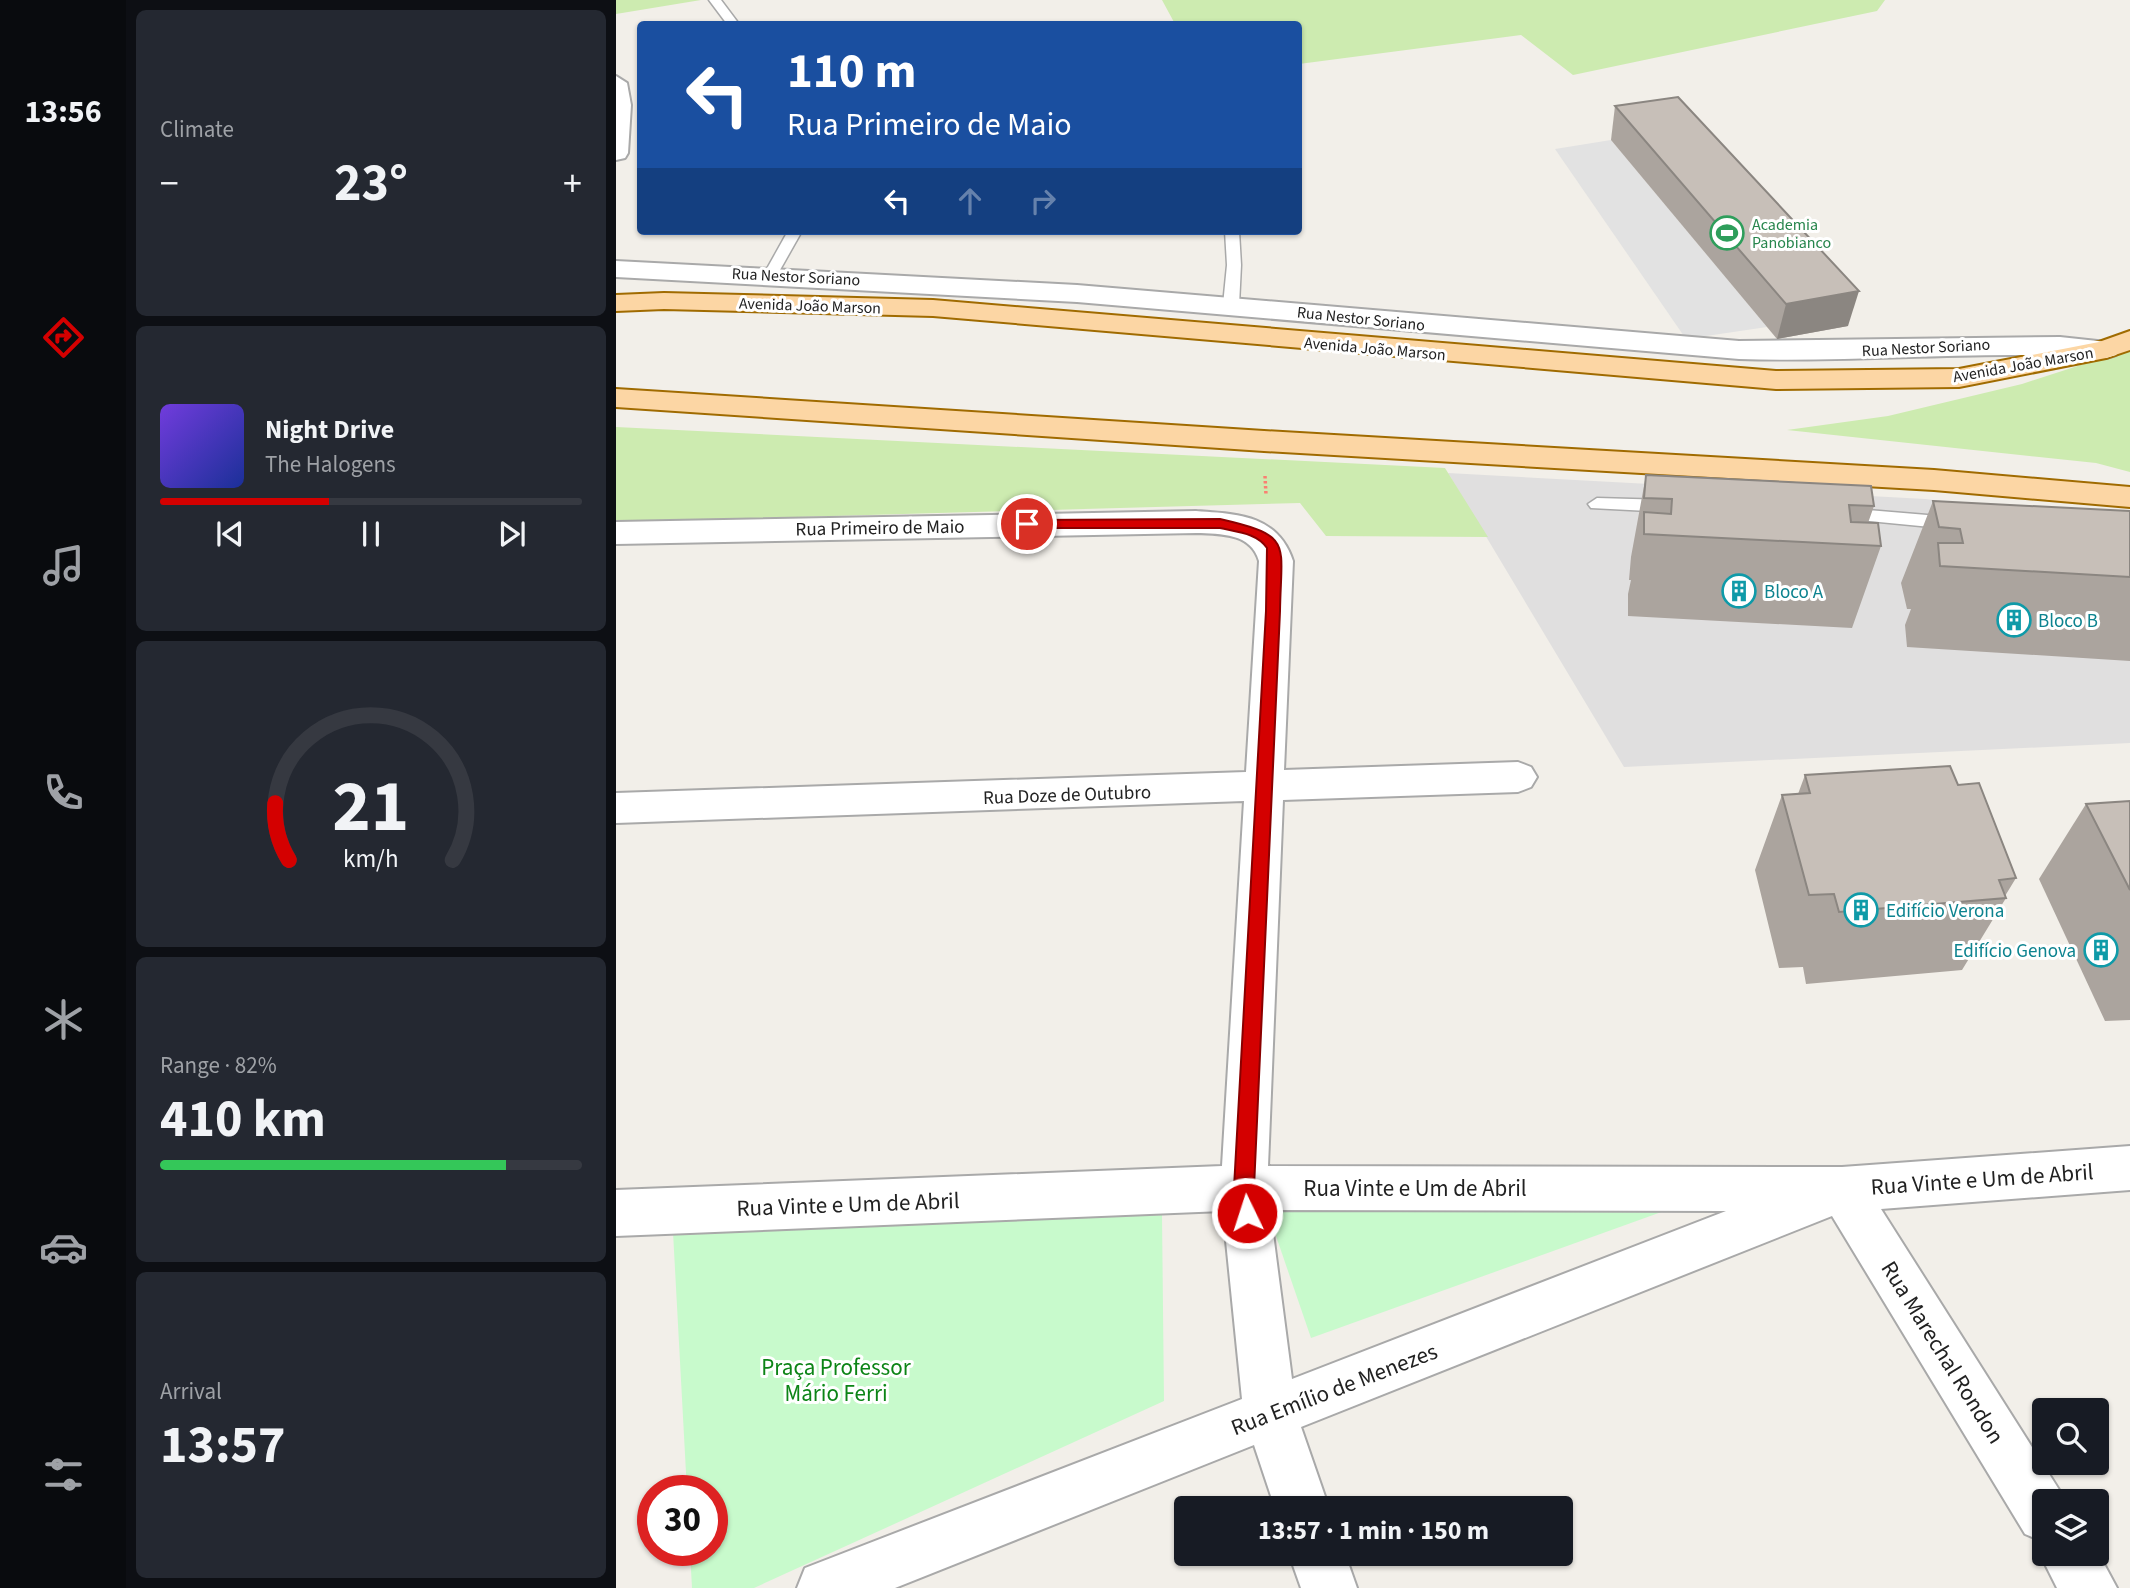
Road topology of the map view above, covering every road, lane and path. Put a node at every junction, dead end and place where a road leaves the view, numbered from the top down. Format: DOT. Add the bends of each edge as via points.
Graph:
graph roads {
  1 [pos="715,0"];
  2 [pos="731,21"];
  3 [pos="616,83"];
  4 [pos="616,153"];
  5 [pos="793,235"];
  6 [pos="1231,235"];
  7 [pos="616,269"];
  8 [pos="771,274"];
  9 [pos="616,286"];
  10 [pos="664,301"];
  11 [pos="616,303"];
  12 [pos="1231,305"];
  13 [pos="2118,344"];
  14 [pos="616,398"];
  15 [pos="1264,441"];
  16 [pos="2130,497"];
  17 [pos="1597,504"];
  18 [pos="1688,507"];
  19 [pos="1821,513"];
  20 [pos="1968,526"];
  21 [pos="616,533"];
  22 [pos="1267,538"];
  23 [pos="1518,777"];
  24 [pos="1265,788"];
  25 [pos="616,808"];
  26 [pos="2130,1168"];
  27 [pos="1244,1188"];
  28 [pos="1842,1189"];
  29 [pos="616,1213"];
  30 [pos="1270,1414"];
  31 [pos="1298,1496"];
  32 [pos="2032,1496"];
  33 [pos="1321,1566"];
  34 [pos="2076,1566"];
  35 [pos="825,1588"];
  36 [pos="1329,1588"];
  37 [pos="2090,1588"];
  1 -- 2 [label="lane"];
  3 -- 4 [label="street"];
  5 -- 8 [label="lane"];
  6 -- 12 [label="lane"];
  7 -- 8 [label="street, Rua Nestor Soriano"];
  8 -- 12 [label="street, Rua Nestor Soriano"];
  9 -- 10 [label="street"];
  10 -- 11 [label="main road, Avenida João Marson"];
  10 -- 13 [label="main road, Avenida João Marson" via="933,308 1776,380 1959,377"];
  12 -- 13 [label="street, Rua Nestor Soriano" via="1743,351"];
  14 -- 15 [label="main road"];
  15 -- 16 [label="main road" via="1934,480"];
  15 -- 22 [label="path"];
  17 -- 18 [label="lane"];
  19 -- 20 [label="lane"];
  21 -- 22 [label="street, Rua Primeiro de Maio" via="1196,522 1243,528"];
  22 -- 24 [label="street" via="1276,561"];
  23 -- 24 [label="street, Rua Doze de Outubro"];
  24 -- 25 [label="street, Rua Doze de Outubro"];
  24 -- 27 [label="street"];
  26 -- 28 [label="street, Rua Vinte e Um de Abril"];
  27 -- 28 [label="street, Rua Vinte e Um de Abril"];
  27 -- 29 [label="street, Rua Vinte e Um de Abril"];
  27 -- 30 [label="street"];
  28 -- 30 [label="street, Rua Emílio de Menezes"];
  28 -- 32 [label="street, Rua Marechal Rondon"];
  30 -- 31 [label="street"];
  30 -- 35 [label="street, Rua Emílio de Menezes"];
  33 -- 36 [label="street"];
  34 -- 37 [label="street"];
}
